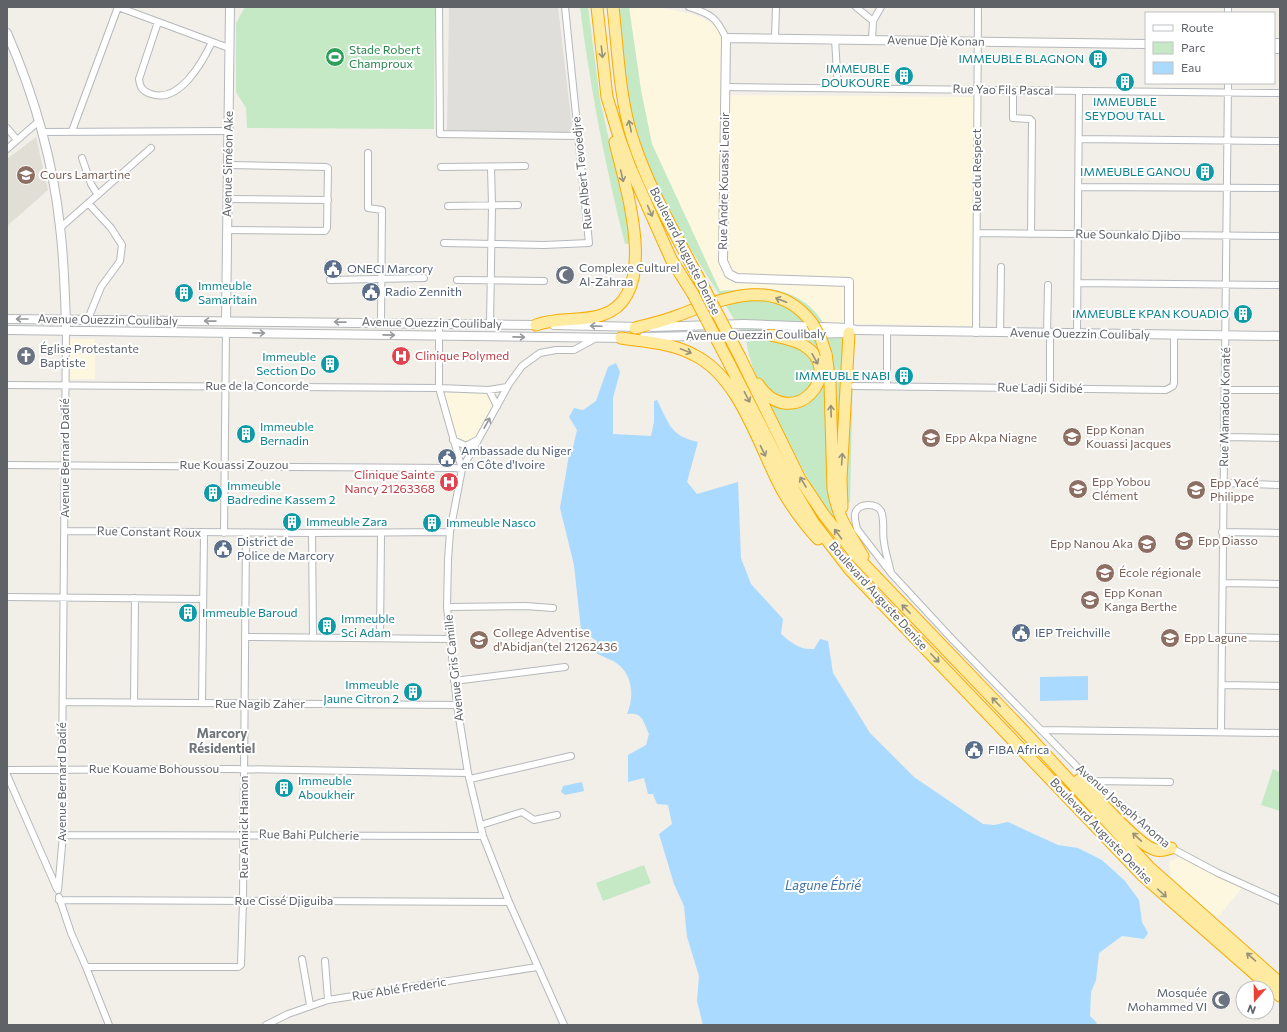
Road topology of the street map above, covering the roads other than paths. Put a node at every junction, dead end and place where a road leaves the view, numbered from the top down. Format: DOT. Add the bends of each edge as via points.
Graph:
graph roads {
  1 [pos="118,7"];
  2 [pos="230,7"];
  3 [pos="439,7"];
  4 [pos="565,7"];
  5 [pos="689,7"];
  6 [pos="776,7"];
  7 [pos="856,7"];
  8 [pos="881,7"];
  9 [pos="978,7"];
  10 [pos="613,8"];
  11 [pos="700,9"];
  12 [pos="597,10"];
  13 [pos="873,21"];
  14 [pos="158,22"];
  15 [pos="7,34"];
  16 [pos="726,38"];
  17 [pos="775,38"];
  18 [pos="834,39"];
  19 [pos="872,40"];
  20 [pos="212,42"];
  21 [pos="978,42"];
  22 [pos="1145,44"];
  23 [pos="229,48"];
  24 [pos="1228,84"];
  25 [pos="726,87"];
  26 [pos="838,89"];
  27 [pos="978,90"];
  28 [pos="1013,90"];
  29 [pos="1079,91"];
  30 [pos="1228,93"];
  31 [pos="1280,93"];
  32 [pos="607,97"];
  33 [pos="39,121"];
  34 [pos="7,128"];
  35 [pos="72,131"];
  36 [pos="228,131"];
  37 [pos="42,132"];
  38 [pos="579,136"];
  39 [pos="1079,139"];
  40 [pos="17,140"];
  41 [pos="1227,141"];
  42 [pos="1280,141"];
  43 [pos="151,148"];
  44 [pos="7,149"];
  45 [pos="368,153"];
  46 [pos="82,158"];
  47 [pos="228,165"];
  48 [pos="525,166"];
  49 [pos="441,167"];
  50 [pos="492,167"];
  51 [pos="1078,186"];
  52 [pos="1227,188"];
  53 [pos="1280,188"];
  54 [pos="98,195"];
  55 [pos="227,198"];
  56 [pos="328,200"];
  57 [pos="88,203"];
  58 [pos="518,205"];
  59 [pos="448,206"];
  60 [pos="492,206"];
  61 [pos="60,227"];
  62 [pos="227,230"];
  63 [pos="977,233"];
  64 [pos="1031,234"];
  65 [pos="1078,234"];
  66 [pos="1227,236"];
  67 [pos="1280,236"];
  68 [pos="444,243"];
  69 [pos="492,244"];
  70 [pos="1001,267"];
  71 [pos="424,278"];
  72 [pos="330,280"];
  73 [pos="381,280"];
  74 [pos="457,280"];
  75 [pos="490,280"];
  76 [pos="544,281"];
  77 [pos="1078,283"];
  78 [pos="1048,285"];
  79 [pos="1226,285"];
  80 [pos="1280,285"];
  81 [pos="7,319"];
  82 [pos="66,319"];
  83 [pos="88,319"];
  84 [pos="226,321"];
  85 [pos="381,323"];
  86 [pos="439,324"];
  87 [pos="490,324"];
  88 [pos="536,325"];
  89 [pos="635,328"];
  90 [pos="7,330"];
  91 [pos="66,330"];
  92 [pos="852,330"];
  93 [pos="888,331"];
  94 [pos="226,332"];
  95 [pos="976,333"];
  96 [pos="1000,334"];
  97 [pos="1049,334"];
  98 [pos="1077,334"];
  99 [pos="771,335"];
  100 [pos="439,336"];
  101 [pos="1174,336"];
  102 [pos="1226,336"];
  103 [pos="1280,336"];
  104 [pos="596,338"];
  105 [pos="620,338"];
  106 [pos="740,357"];
  107 [pos="7,385"];
  108 [pos="65,385"];
  109 [pos="225,386"];
  110 [pos="854,386"];
  111 [pos="507,387"];
  112 [pos="886,387"];
  113 [pos="439,388"];
  114 [pos="1050,388"];
  115 [pos="489,390"];
  116 [pos="1225,390"];
  117 [pos="1280,390"];
  118 [pos="496,406"];
  119 [pos="1225,437"];
  120 [pos="1280,438"];
  121 [pos="453,440"];
  122 [pos="478,440"];
  123 [pos="7,465"];
  124 [pos="65,465"];
  125 [pos="225,465"];
  126 [pos="462,469"];
  127 [pos="1223,483"];
  128 [pos="1280,484"];
  129 [pos="64,531"];
  130 [pos="450,532"];
  131 [pos="1222,532"];
  132 [pos="204,533"];
  133 [pos="224,533"];
  134 [pos="246,533"];
  135 [pos="312,533"];
  136 [pos="381,533"];
  137 [pos="1280,533"];
  138 [pos="852,538"];
  139 [pos="850,570"];
  140 [pos="891,572"];
  141 [pos="872,573"];
  142 [pos="1222,583"];
  143 [pos="1280,584"];
  144 [pos="7,597"];
  145 [pos="64,597"];
  146 [pos="135,598"];
  147 [pos="203,598"];
  148 [pos="447,607"];
  149 [pos="553,608"];
  150 [pos="245,637"];
  151 [pos="313,637"];
  152 [pos="1223,637"];
  153 [pos="380,638"];
  154 [pos="1280,638"];
  155 [pos="449,639"];
  156 [pos="565,667"];
  157 [pos="454,681"];
  158 [pos="1222,685"];
  159 [pos="1280,686"];
  160 [pos="63,702"];
  161 [pos="134,703"];
  162 [pos="202,703"];
  163 [pos="245,704"];
  164 [pos="456,705"];
  165 [pos="1023,730"];
  166 [pos="1041,730"];
  167 [pos="1221,732"];
  168 [pos="1280,733"];
  169 [pos="571,756"];
  170 [pos="62,769"];
  171 [pos="7,770"];
  172 [pos="244,770"];
  173 [pos="7,774"];
  174 [pos="469,776"];
  175 [pos="1091,781"];
  176 [pos="1170,782"];
  177 [pos="557,815"];
  178 [pos="481,825"];
  179 [pos="63,834"];
  180 [pos="244,834"];
  181 [pos="483,836"];
  182 [pos="1171,848"];
  183 [pos="58,890"];
  184 [pos="59,900"];
  185 [pos="243,901"];
  186 [pos="1280,901"];
  187 [pos="509,902"];
  188 [pos="302,959"];
  189 [pos="325,961"];
  190 [pos="86,967"];
  191 [pos="537,967"];
  192 [pos="1280,983"];
  193 [pos="1280,996"];
  194 [pos="328,1000"];
  195 [pos="310,1005"];
  196 [pos="109,1025"];
  197 [pos="266,1025"];
  198 [pos="564,1025"];
  1 -- 14 [label="street"];
  1 -- 35 [label="street"];
  2 -- 23 [label="street, Avenue Siméon Ake"];
  3 -- 38 [label="street" via="440,134"];
  4 -- 38 [label="street, Rue Albert Tevoedjre"];
  5 -- 11 [label="street, Rue Andre Kouassi Lenoir"];
  6 -- 17 [label="street"];
  7 -- 13 [label="street"];
  8 -- 13 [label="street"];
  9 -- 21 [label="street, Rue du Respect"];
  106 -- 10 [label="highway, Boulevard Auguste Denise, one-way, bridge" via="655,194 636,149 623,95"];
  11 -- 16 [label="street, Rue Andre Kouassi Lenoir" via="718,22"];
  12 -- 32 [label="highway, Boulevard Auguste Denise, one-way"];
  13 -- 19 [label="street"];
  14 -- 20 [label="street"];
  14 -- 20 [label="street" via="139,78 140,87 158,97 175,92 199,66"];
  15 -- 33 [label="street, Avenue Bernard Dadié"];
  16 -- 17 [label="street, Avenue Djè Konan"];
  16 -- 25 [label="street, Rue Andre Kouassi Lenoir"];
  17 -- 18 [label="street, Avenue Djè Konan"];
  18 -- 19 [label="street, Avenue Djè Konan"];
  18 -- 26 [label="street"];
  19 -- 21 [label="street, Avenue Djè Konan"];
  20 -- 23 [label="street"];
  21 -- 22 [label="street, Avenue Djè Konan"];
  21 -- 27 [label="street, Rue du Respect"];
  23 -- 36 [label="street, Avenue Siméon Ake"];
  24 -- 30 [label="street, Rue Mamadou Konaté"];
  25 -- 26 [label="street, Rue Yao Fils Pascal"];
  25 -- 92 [label="street, Rue Andre Kouassi Lenoir" via="723,261 729,274 737,278 849,282"];
  26 -- 27 [label="street, Rue Yao Fils Pascal"];
  27 -- 28 [label="street, Rue Yao Fils Pascal"];
  27 -- 63 [label="street, Rue du Respect"];
  28 -- 29 [label="street, Rue Yao Fils Pascal"];
  28 -- 64 [label="street" via="1014,118 1030,118 1032,121"];
  29 -- 30 [label="street, Rue Yao Fils Pascal"];
  29 -- 39 [label="street"];
  30 -- 31 [label="street, Rue Yao Fils Pascal"];
  30 -- 41 [label="street, Rue Mamadou Konaté"];
  32 -- 88 [label="highway, one-way" via="635,240 636,260 631,287 619,306 603,315 581,320 546,321"];
  32 -- 139 [label="highway, Boulevard Auguste Denise, one-way, bridge" via="630,167 671,259 693,294 791,485 810,516"];
  33 -- 37 [label="street, Avenue Bernard Dadié"];
  33 -- 40 [label="street"];
  34 -- 40 [label="street"];
  35 -- 36 [label="street"];
  35 -- 37 [label="street"];
  36 -- 47 [label="street, Avenue Siméon Ake"];
  37 -- 61 [label="street, Avenue Bernard Dadié" via="53,178"];
  38 -- 69 [label="street, Rue Albert Tevoedjre" via="590,243"];
  39 -- 41 [label="street"];
  39 -- 51 [label="street"];
  40 -- 44 [label="street"];
  41 -- 42 [label="street"];
  41 -- 52 [label="street, Rue Mamadou Konaté"];
  43 -- 54 [label="street"];
  45 -- 73 [label="street" via="368,208 382,210"];
  46 -- 54 [label="street" via="91,184"];
  47 -- 55 [label="street, Avenue Siméon Ake"];
  47 -- 56 [label="street" via="326,167"];
  48 -- 50 [label="street"];
  49 -- 50 [label="street"];
  50 -- 60 [label="street"];
  51 -- 52 [label="street"];
  51 -- 65 [label="street"];
  52 -- 53 [label="street"];
  52 -- 66 [label="street, Rue Mamadou Konaté"];
  54 -- 57 [label="street"];
  55 -- 56 [label="street"];
  55 -- 62 [label="street, Avenue Siméon Ake"];
  56 -- 62 [label="street" via="325,231"];
  57 -- 61 [label="street"];
  57 -- 83 [label="street" via="111,228 122,245 120,261 101,287"];
  58 -- 60 [label="street"];
  59 -- 60 [label="street"];
  60 -- 69 [label="street"];
  61 -- 82 [label="street, Avenue Bernard Dadié"];
  62 -- 84 [label="street, Avenue Siméon Ake"];
  63 -- 64 [label="street, Rue Sounkalo Djibo"];
  63 -- 95 [label="street, Rue du Respect"];
  64 -- 65 [label="street, Rue Sounkalo Djibo"];
  65 -- 66 [label="street, Rue Sounkalo Djibo"];
  65 -- 77 [label="street"];
  66 -- 67 [label="street, Rue Sounkalo Djibo"];
  66 -- 79 [label="street, Rue Mamadou Konaté"];
  68 -- 69 [label="street, Rue Albert Tevoedjre"];
  69 -- 75 [label="street"];
  70 -- 96 [label="street"];
  71 -- 73 [label="street"];
  72 -- 73 [label="street"];
  73 -- 85 [label="street"];
  74 -- 75 [label="street"];
  75 -- 76 [label="street"];
  75 -- 87 [label="street"];
  77 -- 79 [label="street"];
  77 -- 98 [label="street"];
  78 -- 97 [label="street"];
  79 -- 80 [label="street"];
  79 -- 102 [label="street, Rue Mamadou Konaté"];
  82 -- 81 [label="street, Avenue Ouezzin Coulibaly, one-way"];
  82 -- 83 [label="street, Avenue Ouezzin Coulibaly"];
  82 -- 91 [label="street, Avenue Bernard Dadié"];
  84 -- 83 [label="street, Avenue Ouezzin Coulibaly, one-way"];
  85 -- 84 [label="street, Avenue Ouezzin Coulibaly, one-way"];
  85 -- 86 [label="street, Avenue Ouezzin Coulibaly"];
  86 -- 87 [label="street, Avenue Ouezzin Coulibaly"];
  86 -- 100 [label="street"];
  87 -- 88 [label="street, Avenue Ouezzin Coulibaly"];
  89 -- 88 [label="street, Avenue Ouezzin Coulibaly, one-way"];
  89 -- 92 [label="street, Avenue Ouezzin Coulibaly" via="744,324"];
  138 -- 89 [label="highway, one-way, bridge" via="840,518 833,489 830,383 826,354 821,339 806,315 784,300 741,294"];
  90 -- 91 [label="street, Avenue Ouezzin Coulibaly"];
  91 -- 94 [label="street, Avenue Ouezzin Coulibaly"];
  91 -- 108 [label="street, Avenue Bernard Dadié"];
  92 -- 93 [label="street, Avenue Ouezzin Coulibaly"];
  92 -- 99 [label="street, Avenue Ouezzin Coulibaly"];
  138 -- 92 [label="highway, one-way" via="842,506 841,480"];
  93 -- 95 [label="street, Avenue Ouezzin Coulibaly"];
  93 -- 112 [label="street"];
  94 -- 100 [label="street, Avenue Ouezzin Coulibaly, one-way"];
  94 -- 109 [label="street"];
  95 -- 96 [label="street, Avenue Ouezzin Coulibaly"];
  96 -- 97 [label="street, Avenue Ouezzin Coulibaly"];
  97 -- 98 [label="street, Avenue Ouezzin Coulibaly"];
  97 -- 114 [label="street"];
  98 -- 101 [label="street, Avenue Ouezzin Coulibaly"];
  99 -- 105 [label="street, Avenue Ouezzin Coulibaly"];
  99 -- 106 [label="highway, one-way" via="804,345 817,359 820,378 812,394 804,400 795,404 776,401 760,387"];
  100 -- 104 [label="street, Avenue Ouezzin Coulibaly, one-way"];
  100 -- 113 [label="street"];
  101 -- 102 [label="street, Avenue Ouezzin Coulibaly"];
  101 -- 114 [label="street, Rue Ladji Sidibé" via="1174,383 1169,389"];
  102 -- 103 [label="street, Avenue Ouezzin Coulibaly"];
  102 -- 116 [label="street, Rue Mamadou Konaté"];
  104 -- 105 [label="street, Avenue Ouezzin Coulibaly"];
  104 -- 111 [label="street, Avenue Gris Camille" via="574,350 540,353 522,366"];
  105 -- 139 [label="highway, one-way" via="679,348 710,364 722,376 734,392 783,490 807,527"];
  141 -- 106 [label="highway, Boulevard Auguste Denise, one-way" via="836,532 800,479"];
  107 -- 108 [label="street, Rue de la Concorde"];
  108 -- 109 [label="street, Rue de la Concorde"];
  108 -- 124 [label="street, Avenue Bernard Dadié"];
  109 -- 113 [label="street, Rue de la Concorde"];
  109 -- 125 [label="street"];
  110 -- 112 [label="street, Rue Ladji Sidibé"];
  111 -- 115 [label="street, Rue de la Concorde"];
  111 -- 118 [label="street, Avenue Gris Camille"];
  112 -- 114 [label="street, Rue Ladji Sidibé"];
  113 -- 115 [label="street, Rue de la Concorde"];
  113 -- 121 [label="street"];
  115 -- 118 [label="street"];
  116 -- 117 [label="street"];
  116 -- 119 [label="street, Rue Mamadou Konaté"];
  122 -- 118 [label="street, Avenue Gris Camille, one-way"];
  119 -- 120 [label="street"];
  119 -- 127 [label="street, Rue Mamadou Konaté"];
  121 -- 122 [label="street" via="466,446"];
  121 -- 126 [label="street"];
  122 -- 126 [label="street, Avenue Gris Camille"];
  123 -- 124 [label="street, Rue Kouassi Zouzou"];
  124 -- 125 [label="street, Rue Kouassi Zouzou"];
  124 -- 129 [label="street, Avenue Bernard Dadié"];
  125 -- 126 [label="street, Rue Kouassi Zouzou"];
  125 -- 133 [label="street"];
  126 -- 130 [label="street, Avenue Gris Camille"];
  127 -- 128 [label="street"];
  127 -- 131 [label="street, Rue Mamadou Konaté"];
  129 -- 132 [label="street, Rue Constant Roux"];
  129 -- 145 [label="street, Avenue Bernard Dadié"];
  130 -- 136 [label="street, Rue Constant Roux"];
  130 -- 148 [label="street, Avenue Gris Camille"];
  131 -- 137 [label="street"];
  131 -- 142 [label="street, Rue Mamadou Konaté"];
  132 -- 133 [label="street, Rue Constant Roux"];
  132 -- 147 [label="street"];
  133 -- 134 [label="street, Rue Constant Roux"];
  134 -- 135 [label="street, Rue Constant Roux"];
  134 -- 150 [label="street, Rue Annick Hamon"];
  135 -- 136 [label="street, Rue Constant Roux"];
  135 -- 151 [label="street"];
  136 -- 153 [label="street"];
  138 -- 141 [label="highway"];
  139 -- 193 [label="highway, Boulevard Auguste Denise, one-way" via="1142,875"];
  140 -- 140 [label="street, Avenue Joseph Anoma" via="884,543 882,513 875,506 860,507 855,516 857,529"];
  140 -- 166 [label="street, Avenue Joseph Anoma"];
  165 -- 141 [label="highway, Boulevard Auguste Denise, one-way"];
  142 -- 143 [label="street"];
  142 -- 152 [label="street, Rue Mamadou Konaté"];
  144 -- 145 [label="street"];
  145 -- 146 [label="street"];
  145 -- 160 [label="street, Avenue Bernard Dadié"];
  146 -- 147 [label="street"];
  146 -- 161 [label="street"];
  147 -- 162 [label="street"];
  148 -- 149 [label="street"];
  148 -- 155 [label="street, Avenue Gris Camille"];
  150 -- 151 [label="street"];
  150 -- 163 [label="street, Rue Annick Hamon"];
  151 -- 153 [label="street"];
  152 -- 154 [label="street"];
  152 -- 158 [label="street, Rue Mamadou Konaté"];
  153 -- 155 [label="street"];
  155 -- 157 [label="street, Avenue Gris Camille"];
  156 -- 157 [label="street"];
  157 -- 164 [label="street, Avenue Gris Camille"];
  158 -- 159 [label="street"];
  158 -- 167 [label="street, Rue Mamadou Konaté"];
  160 -- 161 [label="street, Rue Nagib Zaher"];
  160 -- 170 [label="street, Avenue Bernard Dadié"];
  161 -- 162 [label="street, Rue Nagib Zaher"];
  162 -- 163 [label="street, Rue Nagib Zaher"];
  163 -- 164 [label="street, Rue Nagib Zaher"];
  163 -- 172 [label="street, Rue Annick Hamon"];
  164 -- 174 [label="street, Avenue Gris Camille"];
  182 -- 165 [label="highway, one-way" via="1159,851 1140,841 1046,748"];
  192 -- 165 [label="highway, Boulevard Auguste Denise, one-way" via="1149,866"];
  166 -- 167 [label="street"];
  166 -- 175 [label="street, Avenue Joseph Anoma"];
  167 -- 168 [label="street"];
  169 -- 174 [label="street, Rue Kouame Bohoussou"];
  170 -- 171 [label="street, Rue Kouame Bohoussou"];
  170 -- 172 [label="street, Rue Kouame Bohoussou"];
  170 -- 179 [label="street, Avenue Bernard Dadié"];
  172 -- 174 [label="street, Rue Kouame Bohoussou"];
  172 -- 180 [label="street, Rue Annick Hamon"];
  173 -- 183 [label="street"];
  174 -- 178 [label="street, Avenue Gris Camille"];
  175 -- 176 [label="street"];
  175 -- 182 [label="street, Avenue Joseph Anoma"];
  177 -- 178 [label="street" via="534,820 522,812"];
  178 -- 181 [label="street, Avenue Gris Camille"];
  179 -- 180 [label="street, Rue Bahi Pulcherie"];
  179 -- 183 [label="street, Avenue Bernard Dadié"];
  180 -- 181 [label="street, Rue Bahi Pulcherie"];
  180 -- 185 [label="street, Rue Annick Hamon"];
  181 -- 187 [label="street, Avenue Gris Camille"];
  182 -- 186 [label="street, Avenue Joseph Anoma"];
  183 -- 184 [label="street"];
  184 -- 185 [label="street, Rue Cissé Djiguiba"];
  184 -- 190 [label="street"];
  185 -- 187 [label="street, Rue Cissé Djiguiba"];
  185 -- 190 [label="street, Rue Annick Hamon" via="241,965 238,968"];
  187 -- 191 [label="street, Avenue Gris Camille"];
  188 -- 195 [label="street"];
  189 -- 194 [label="street"];
  190 -- 196 [label="street"];
  191 -- 194 [label="street, Rue Ablé Frederic"];
  191 -- 198 [label="street, Avenue Gris Camille"];
  194 -- 195 [label="street, Rue Ablé Frederic"];
  195 -- 197 [label="street, Rue Ablé Frederic"];
}
